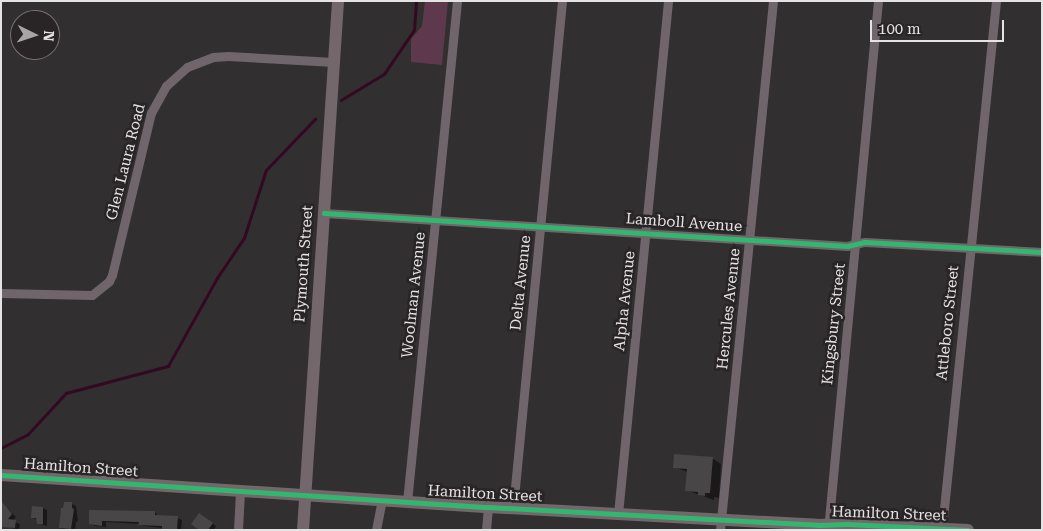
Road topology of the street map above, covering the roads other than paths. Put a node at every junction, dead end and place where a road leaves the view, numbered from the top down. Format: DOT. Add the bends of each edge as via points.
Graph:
graph roads {
  1 [pos="338,1"];
  2 [pos="457,1"];
  3 [pos="562,1"];
  4 [pos="668,1"];
  5 [pos="773,1"];
  6 [pos="878,1"];
  7 [pos="996,1"];
  8 [pos="334,62"];
  9 [pos="324,212"];
  10 [pos="436,220"];
  11 [pos="540,227"];
  12 [pos="645,234"];
  13 [pos="750,240"];
  14 [pos="856,244"];
  15 [pos="970,248"];
  16 [pos="1042,252"];
  17 [pos="1,293"];
  18 [pos="1,475"];
  19 [pos="240,492"];
  20 [pos="305,496"];
  21 [pos="382,500"];
  22 [pos="408,502"];
  23 [pos="488,507"];
  24 [pos="513,508"];
  25 [pos="618,514"];
  26 [pos="721,525"];
  27 [pos="830,528"];
  28 [pos="942,528"];
  29 [pos="238,530"];
  30 [pos="303,530"];
  31 [pos="376,530"];
  32 [pos="486,530"];
  33 [pos="968,530"];
  1 -- 8 [label="street, Plymouth Street"];
  2 -- 10 [label="street, Woolman Avenue"];
  3 -- 11 [label="street, Delta Avenue"];
  4 -- 12 [label="street, Alpha Avenue"];
  5 -- 13 [label="street, Hercules Avenue"];
  6 -- 14 [label="street, Kingsbury Street"];
  7 -- 15 [label="street, Attleboro Street"];
  8 -- 9 [label="street, Plymouth Street"];
  8 -- 17 [label="street, Glen Laura Road" via="228,56 213,57 187,67 166,86 151,114 109,281 92,295"];
  9 -- 10 [label="street, Lamboll Avenue"];
  9 -- 20 [label="street, Plymouth Street"];
  10 -- 11 [label="street, Lamboll Avenue"];
  10 -- 22 [label="street, Woolman Avenue"];
  11 -- 12 [label="street, Lamboll Avenue"];
  11 -- 24 [label="street, Delta Avenue"];
  12 -- 13 [label="street, Lamboll Avenue"];
  12 -- 25 [label="street, Alpha Avenue"];
  13 -- 14 [label="street, Lamboll Avenue"];
  13 -- 26 [label="street, Hercules Avenue"];
  14 -- 15 [label="street, Lamboll Avenue"];
  14 -- 27 [label="street, Kingsbury Street"];
  15 -- 16 [label="street, Lamboll Avenue"];
  15 -- 28 [label="street, Attleboro Street"];
  18 -- 19 [label="street, Hamilton Street"];
  19 -- 20 [label="street, Hamilton Street"];
  19 -- 29 [label="street"];
  20 -- 21 [label="street, Hamilton Street"];
  20 -- 30 [label="street, Plymouth Street"];
  21 -- 22 [label="street, Hamilton Street"];
  21 -- 31 [label="street"];
  22 -- 23 [label="street, Hamilton Street"];
  23 -- 24 [label="street, Hamilton Street"];
  23 -- 32 [label="street"];
  24 -- 25 [label="street, Hamilton Street"];
  25 -- 26 [label="street, Hamilton Street"];
  26 -- 27 [label="street, Hamilton Street"];
  27 -- 28 [label="street, Hamilton Street"];
  28 -- 33 [label="street, Hamilton Street"];
}
